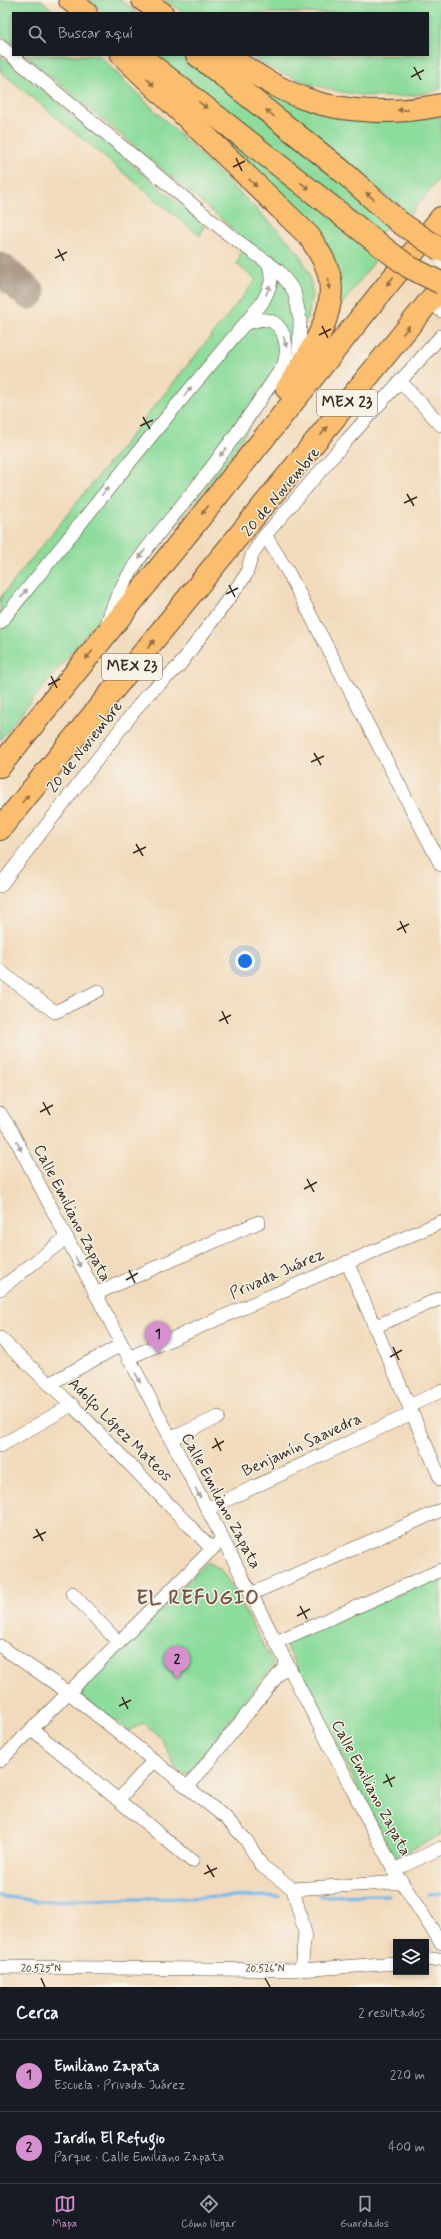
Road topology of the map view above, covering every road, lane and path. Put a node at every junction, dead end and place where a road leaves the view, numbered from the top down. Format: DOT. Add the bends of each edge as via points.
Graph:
graph roads {
  1 [pos="66,0"];
  2 [pos="70,0"];
  3 [pos="128,0"];
  4 [pos="143,0"];
  5 [pos="78,12"];
  6 [pos="85,12"];
  7 [pos="143,12"];
  8 [pos="161,12"];
  9 [pos="0,46"];
  10 [pos="12,56"];
  11 [pos="12,56"];
  12 [pos="123,56"];
  13 [pos="141,56"];
  14 [pos="198,56"];
  15 [pos="227,56"];
  16 [pos="441,105"];
  17 [pos="441,218"];
  18 [pos="441,250"];
  19 [pos="268,262"];
  20 [pos="438,295"];
  21 [pos="245,324"];
  22 [pos="441,336"];
  23 [pos="299,371"];
  24 [pos="401,382"];
  25 [pos="441,425"];
  26 [pos="230,480"];
  27 [pos="265,535"];
  28 [pos="0,623"];
  29 [pos="104,637"];
  30 [pos="0,766"];
  31 [pos="0,829"];
  32 [pos="441,865"];
  33 [pos="0,886"];
  34 [pos="0,971"];
  35 [pos="98,991"];
  36 [pos="0,1113"];
  37 [pos="259,1222"];
  38 [pos="441,1222"];
  39 [pos="66,1238"];
  40 [pos="346,1262"];
  41 [pos="0,1289"];
  42 [pos="95,1294"];
  43 [pos="441,1298"];
  44 [pos="374,1327"];
  45 [pos="0,1338"];
  46 [pos="121,1345"];
  47 [pos="128,1358"];
  48 [pos="49,1384"];
  49 [pos="441,1391"];
  50 [pos="72,1405"];
  51 [pos="410,1409"];
  52 [pos="218,1417"];
  53 [pos="170,1439"];
  54 [pos="0,1446"];
  55 [pos="441,1480"];
  56 [pos="207,1509"];
  57 [pos="441,1510"];
  58 [pos="222,1539"];
  59 [pos="212,1549"];
  60 [pos="441,1570"];
  61 [pos="72,1593"];
  62 [pos="251,1594"];
  63 [pos="276,1642"];
  64 [pos="119,1643"];
  65 [pos="0,1646"];
  66 [pos="287,1664"];
  67 [pos="69,1693"];
  68 [pos="32,1730"];
  69 [pos="154,1760"];
  70 [pos="0,1762"];
  71 [pos="188,1787"];
  72 [pos="118,1799"];
  73 [pos="441,1848"];
  74 [pos="192,1861"];
  75 [pos="394,1870"];
  76 [pos="402,1882"];
  77 [pos="293,1889"];
  78 [pos="441,1943"];
  79 [pos="441,1959"];
  80 [pos="429,1960"];
  81 [pos="393,1963"];
  82 [pos="0,1967"];
  83 [pos="302,1970"];
  1 -- 5 [label="highway"];
  2 -- 6 [label="highway"];
  3 -- 7 [label="highway"];
  4 -- 8 [label="highway"];
  9 -- 11 [label="street"];
  10 -- 19 [label="street" via="228,234"];
  12 -- 23 [label="highway, one-way" via="308,236 320,252 328,272 330,292 327,316"];
  13 -- 20 [label="highway, one-way, bridge" via="409,267"];
  18 -- 14 [label="highway, one-way, bridge" via="399,222 341,170"];
  16 -- 15 [label="highway, one-way" via="418,110 339,107 303,98 254,74"];
  17 -- 26 [label="highway, MEX 23, one-way"];
  21 -- 19 [label="street, one-way" via="270,288 272,276"];
  19 -- 23 [label="street" via="279,271 294,291 300,319"];
  31 -- 20 [label="highway, MEX 23, one-way"];
  28 -- 21 [label="street, one-way"];
  21 -- 29 [label="street, one-way" via="261,319 273,322 281,330 286,346 284,366 236,435 144,551 112,605"];
  22 -- 24 [label="street, 20 de Noviembre"];
  23 -- 26 [label="highway"];
  24 -- 25 [label="street"];
  24 -- 27 [label="street, 20 de Noviembre"];
  26 -- 29 [label="highway, MEX 23, one-way"];
  27 -- 32 [label="street" via="288,572"];
  27 -- 33 [label="street, 20 de Noviembre" via="252,555 246,575 179,666 145,697"];
  29 -- 30 [label="highway, MEX 23, one-way"];
  34 -- 35 [label="street" via="55,1012"];
  36 -- 39 [label="street, Calle Emiliano Zapata, one-way"];
  37 -- 42 [label="street"];
  38 -- 40 [label="street, Privada Juárez"];
  39 -- 41 [label="street"];
  39 -- 42 [label="street, Calle Emiliano Zapata, one-way"];
  40 -- 44 [label="street"];
  40 -- 47 [label="street, Privada Juárez"];
  42 -- 46 [label="street, Calle Emiliano Zapata"];
  43 -- 44 [label="street"];
  44 -- 51 [label="street"];
  45 -- 48 [label="street, Adolfo López Mateos"];
  46 -- 47 [label="street, Calle Emiliano Zapata"];
  46 -- 48 [label="street"];
  47 -- 53 [label="street, Calle Emiliano Zapata, one-way"];
  48 -- 50 [label="street, Adolfo López Mateos"];
  49 -- 51 [label="street, Benjamín Saavedra"];
  50 -- 54 [label="street"];
  50 -- 59 [label="street, Adolfo López Mateos"];
  51 -- 55 [label="street"];
  51 -- 56 [label="street, Benjamín Saavedra"];
  52 -- 53 [label="street"];
  53 -- 56 [label="street, Calle Emiliano Zapata, one-way"];
  56 -- 58 [label="street, Calle Emiliano Zapata"];
  57 -- 62 [label="street"];
  58 -- 59 [label="street"];
  58 -- 62 [label="street, Calle Emiliano Zapata"];
  59 -- 64 [label="street"];
  60 -- 63 [label="street"];
  61 -- 64 [label="street"];
  62 -- 63 [label="street, Calle Emiliano Zapata"];
  63 -- 66 [label="street, Calle Emiliano Zapata"];
  64 -- 67 [label="street"];
  65 -- 67 [label="street"];
  66 -- 71 [label="street"];
  66 -- 75 [label="street, Calle Emiliano Zapata"];
  67 -- 68 [label="street"];
  67 -- 69 [label="street"];
  68 -- 70 [label="street"];
  68 -- 72 [label="street"];
  69 -- 71 [label="street"];
  69 -- 72 [label="street"];
  71 -- 77 [label="street" via="226,1818 246,1840 262,1866"];
  72 -- 74 [label="street"];
  73 -- 75 [label="street"];
  75 -- 76 [label="street, Calle Emiliano Zapata"];
  76 -- 77 [label="street"];
  76 -- 78 [label="street, Calle Emiliano Zapata"];
  77 -- 83 [label="street" via="305,1933"];
  79 -- 80 [label="street"];
  81 -- 83 [label="street"];
  82 -- 83 [label="street"];
}
